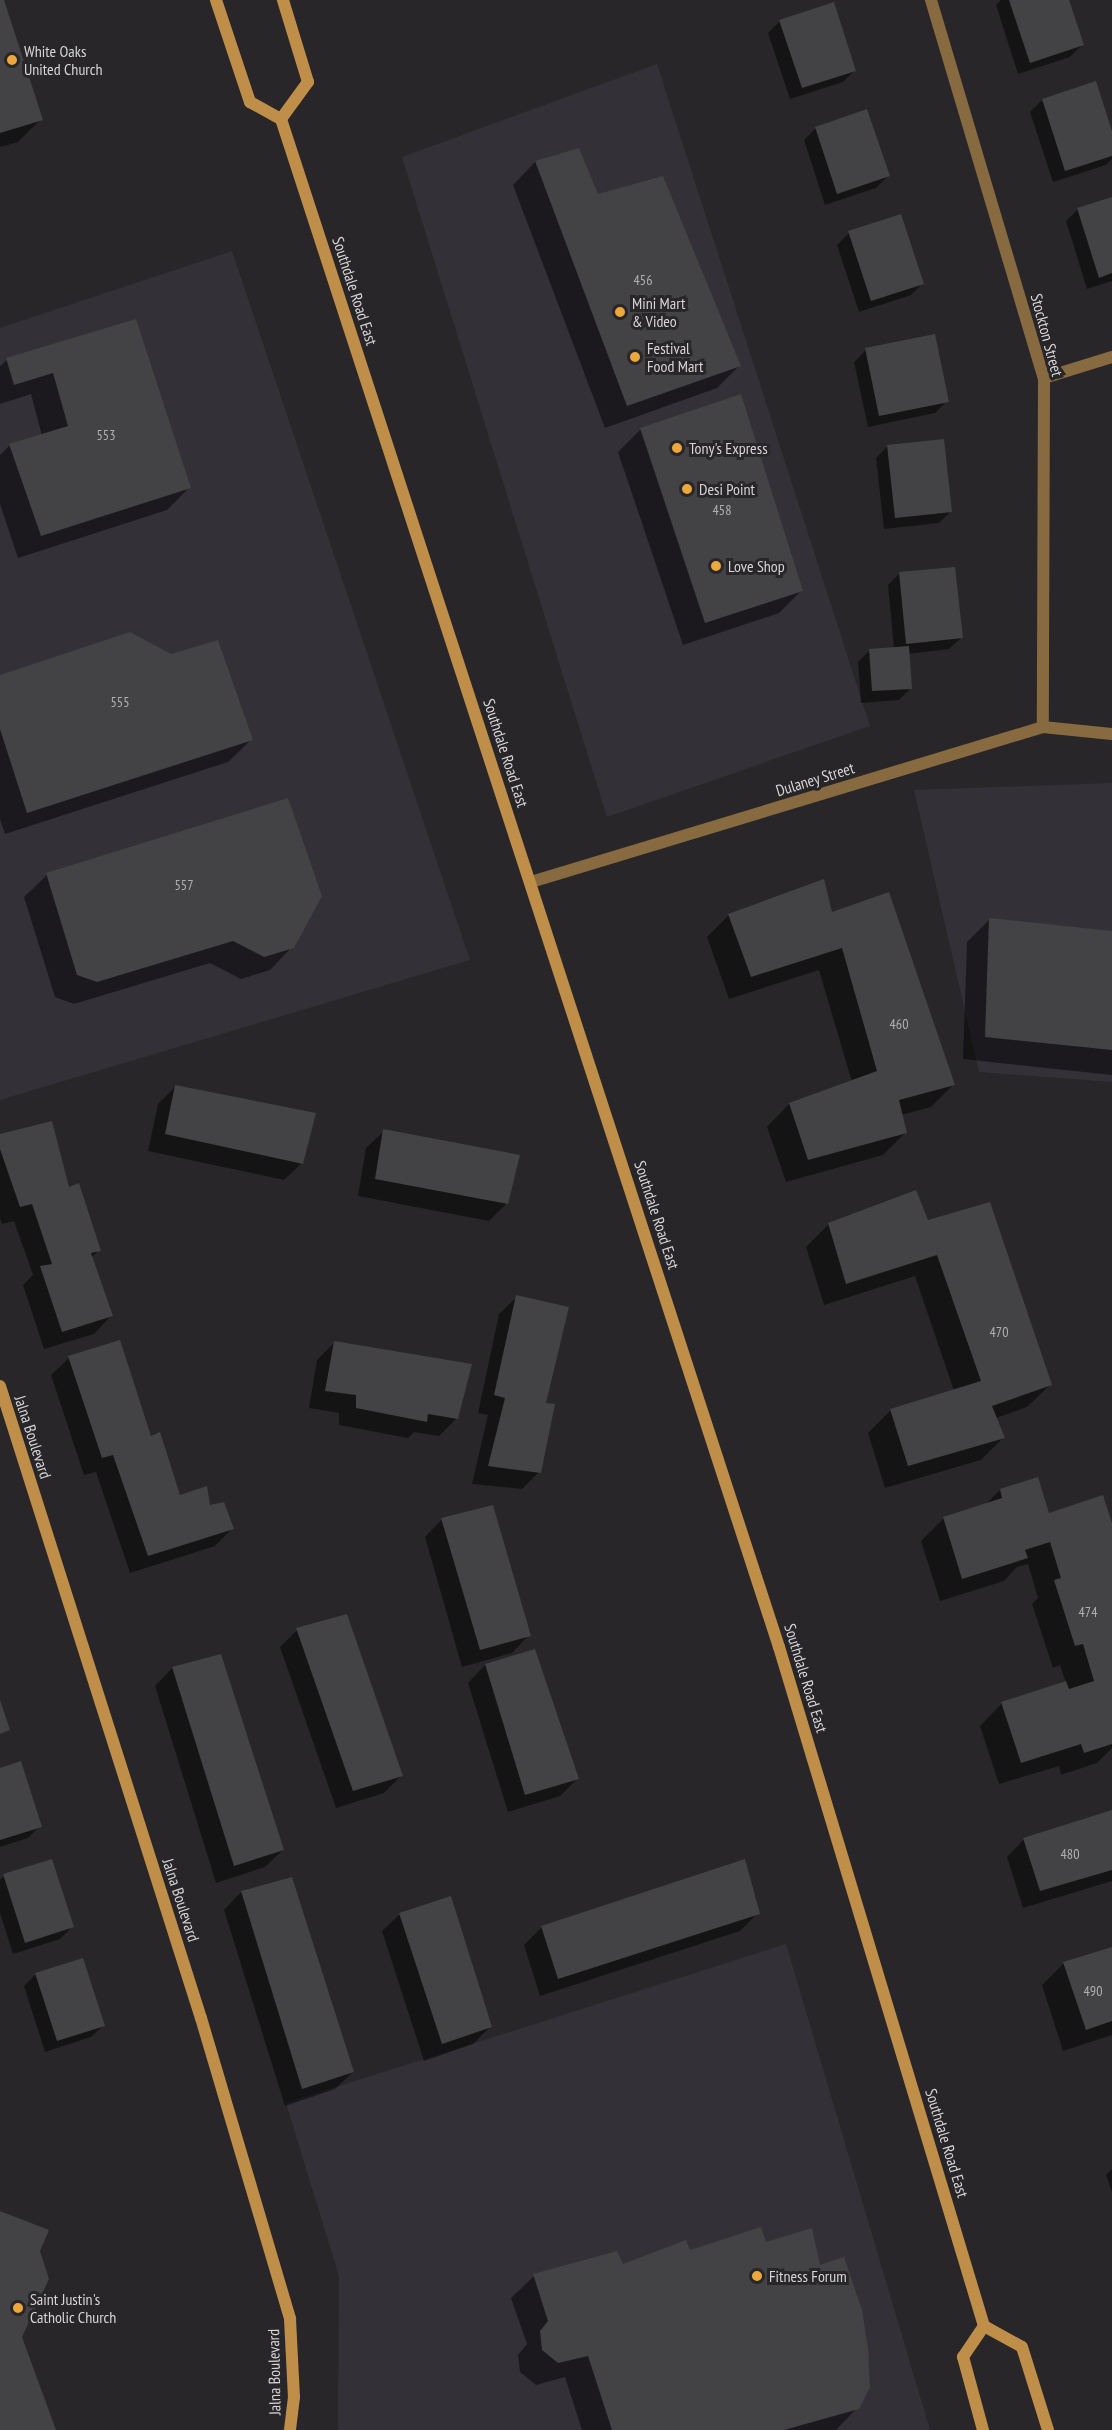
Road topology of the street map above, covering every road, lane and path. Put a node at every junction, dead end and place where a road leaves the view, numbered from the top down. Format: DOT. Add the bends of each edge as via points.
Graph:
graph roads {
  1 [pos="216,0"];
  2 [pos="283,0"];
  3 [pos="931,0"];
  4 [pos="281,119"];
  5 [pos="1112,357"];
  6 [pos="1044,378"];
  7 [pos="1043,728"];
  8 [pos="1112,734"];
  9 [pos="531,882"];
  10 [pos="0,1386"];
  11 [pos="984,2326"];
  12 [pos="290,2430"];
  13 [pos="983,2430"];
  14 [pos="1048,2430"];
  1 -- 4 [label="main road" via="250,102"];
  2 -- 4 [label="main road" via="308,82"];
  3 -- 6 [label="street, Stockton Street"];
  4 -- 9 [label="main road, Southdale Road East"];
  5 -- 6 [label="street"];
  6 -- 7 [label="street, Stockton Street"];
  7 -- 8 [label="street, Dulaney Street"];
  7 -- 9 [label="street, Dulaney Street"];
  9 -- 11 [label="main road, Southdale Road East" via="779,1647"];
  10 -- 12 [label="main road, Jalna Boulevard" via="201,2018 290,2319 294,2397"];
  11 -- 13 [label="main road" via="963,2357"];
  11 -- 14 [label="main road" via="1022,2347"];
}
